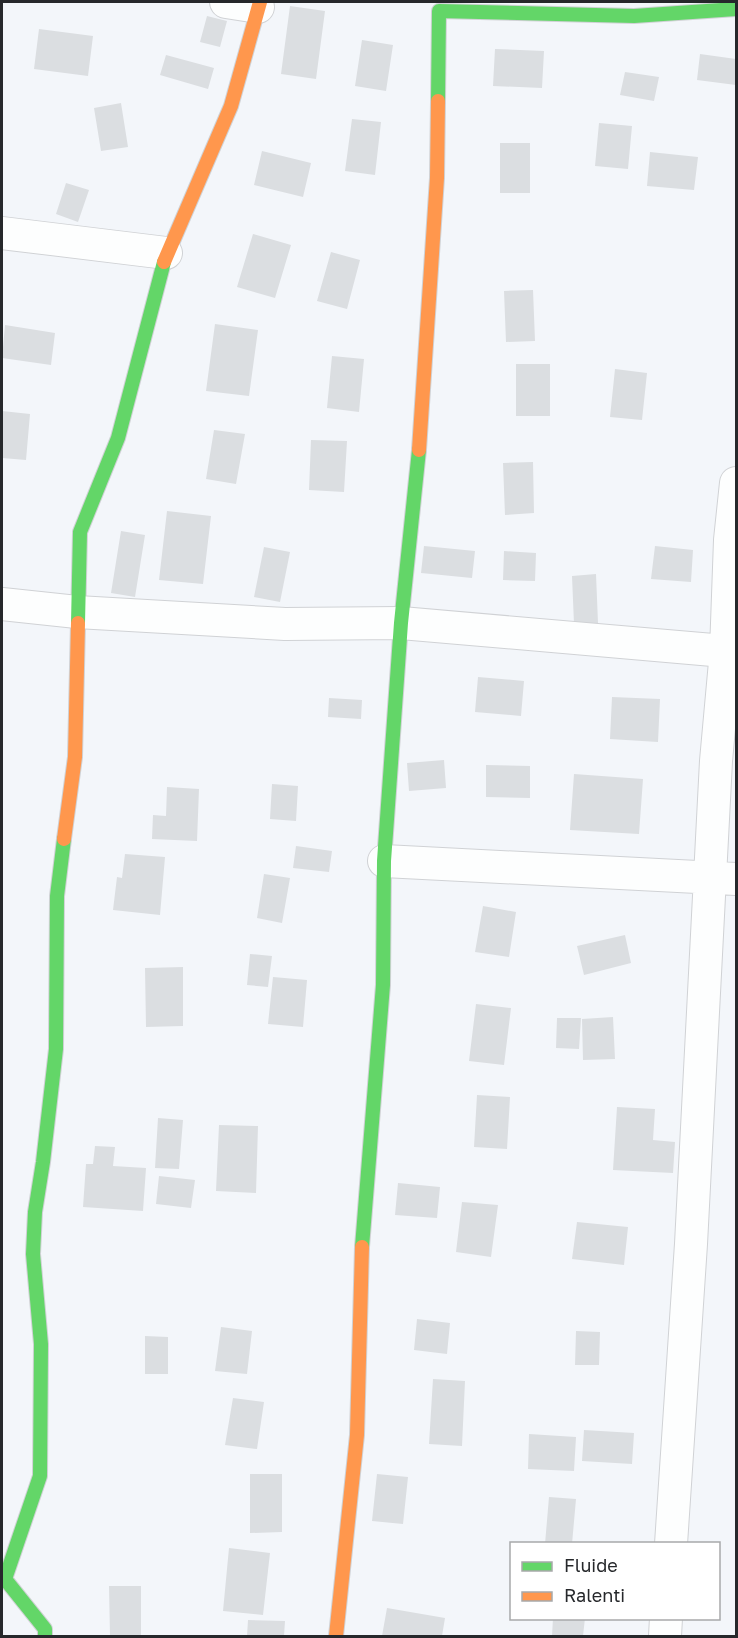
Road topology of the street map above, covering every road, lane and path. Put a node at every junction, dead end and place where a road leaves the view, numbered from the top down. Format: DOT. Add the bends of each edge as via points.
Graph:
graph roads {
  1 [pos="226,2"];
  2 [pos="259,4"];
  3 [pos="736,9"];
  4 [pos="2,233"];
  5 [pos="166,253"];
  6 [pos="736,483"];
  7 [pos="2,604"];
  8 [pos="77,612"];
  9 [pos="401,623"];
  10 [pos="731,651"];
  11 [pos="726,762"];
  12 [pos="384,861"];
  13 [pos="723,878"];
  14 [pos="671,1542"];
  15 [pos="3,1579"];
  16 [pos="666,1620"];
  17 [pos="45,1636"];
  18 [pos="336,1636"];
  19 [pos="665,1636"];
  1 -- 2 [label="street"];
  2 -- 5 [label="street" via="231,106"];
  3 -- 9 [label="street" via="634,16 439,11 437,178 420,440"];
  4 -- 5 [label="street"];
  5 -- 8 [label="street" via="118,438 80,532"];
  6 -- 10 [label="street" via="730,540"];
  7 -- 8 [label="street"];
  8 -- 9 [label="street" via="285,624"];
  8 -- 15 [label="street" via="75,757 57,896 56,1049 34,1212 33,1254 41,1344 39,1476"];
  9 -- 10 [label="street"];
  9 -- 12 [label="street"];
  10 -- 11 [label="street"];
  11 -- 13 [label="street"];
  12 -- 13 [label="street"];
  12 -- 18 [label="street" via="383,985 362,1250 357,1435"];
  13 -- 14 [label="street" via="691,1244"];
  15 -- 17 [label="street" via="45,1629"];
  16 -- 19 [label="street"];
}
